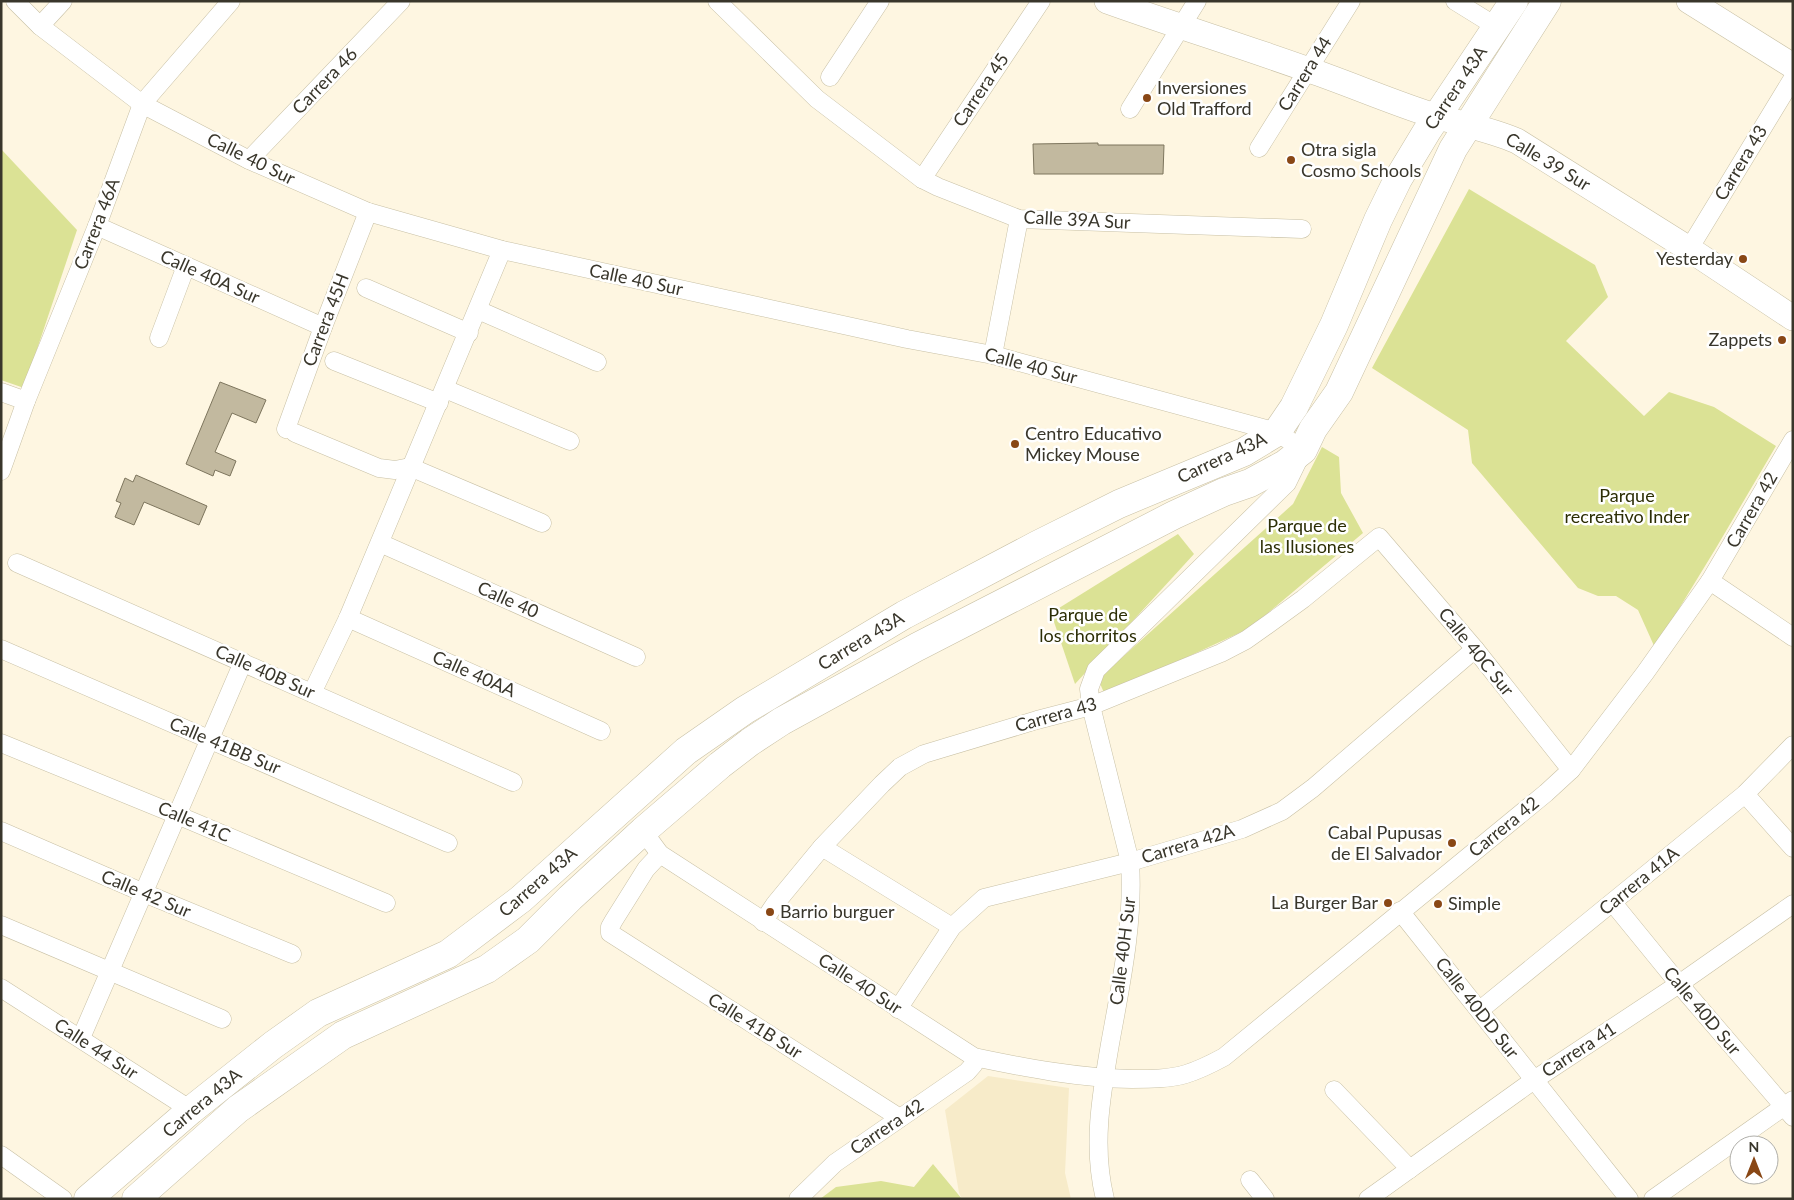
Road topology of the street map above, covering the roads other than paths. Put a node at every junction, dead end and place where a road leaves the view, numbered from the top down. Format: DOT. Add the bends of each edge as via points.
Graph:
graph roads {
  1 [pos="15,1"];
  2 [pos="63,1"];
  3 [pos="232,1"];
  4 [pos="401,1"];
  5 [pos="717,1"];
  6 [pos="880,1"];
  7 [pos="1041,1"];
  8 [pos="1108,1"];
  9 [pos="1197,1"];
  10 [pos="1351,1"];
  11 [pos="1455,1"];
  12 [pos="1514,1"];
  13 [pos="1547,1"];
  14 [pos="1689,1"];
  15 [pos="40,26"];
  16 [pos="1497,27"];
  17 [pos="1180,28"];
  18 [pos="1793,66"];
  19 [pos="1308,69"];
  20 [pos="830,77"];
  21 [pos="1793,78"];
  22 [pos="142,104"];
  23 [pos="1130,109"];
  24 [pos="1438,117"];
  25 [pos="1469,126"];
  26 [pos="1259,148"];
  27 [pos="249,160"];
  28 [pos="922,179"];
  29 [pos="368,212"];
  30 [pos="1019,219"];
  31 [pos="97,226"];
  32 [pos="1302,230"];
  33 [pos="1689,249"];
  34 [pos="502,250"];
  35 [pos="186,266"];
  36 [pos="366,288"];
  37 [pos="478,310"];
  38 [pos="1793,318"];
  39 [pos="323,327"];
  40 [pos="469,333"];
  41 [pos="159,338"];
  42 [pos="993,355"];
  43 [pos="334,361"];
  44 [pos="597,362"];
  45 [pos="1,392"];
  46 [pos="442,396"];
  47 [pos="26,401"];
  48 [pos="1277,432"];
  49 [pos="1793,440"];
  50 [pos="570,441"];
  51 [pos="1303,450"];
  52 [pos="410,467"];
  53 [pos="1,472"];
  54 [pos="542,523"];
  55 [pos="1379,537"];
  56 [pos="380,543"];
  57 [pos="17,563"];
  58 [pos="1710,581"];
  59 [pos="348,618"];
  60 [pos="1793,637"];
  61 [pos="1,649"];
  62 [pos="1475,649"];
  63 [pos="636,657"];
  64 [pos="243,662"];
  65 [pos="312,693"];
  66 [pos="1091,706"];
  67 [pos="601,730"];
  68 [pos="210,739"];
  69 [pos="1,743"];
  70 [pos="1793,745"];
  71 [pos="1571,770"];
  72 [pos="513,782"];
  73 [pos="1745,794"];
  74 [pos="177,815"];
  75 [pos="1,831"];
  76 [pos="643,831"];
  77 [pos="448,843"];
  78 [pos="822,847"];
  79 [pos="1793,848"];
  80 [pos="660,854"];
  81 [pos="1130,862"];
  82 [pos="144,893"];
  83 [pos="1613,903"];
  84 [pos="386,904"];
  85 [pos="1793,904"];
  86 [pos="1400,911"];
  87 [pos="763,922"];
  88 [pos="1,926"];
  89 [pos="952,927"];
  90 [pos="292,954"];
  91 [pos="110,971"];
  92 [pos="1679,984"];
  93 [pos="1,988"];
  94 [pos="898,1009"];
  95 [pos="1480,1010"];
  96 [pos="222,1019"];
  97 [pos="81,1038"];
  98 [pos="974,1058"];
  99 [pos="1104,1078"];
  100 [pos="1534,1080"];
  101 [pos="1334,1090"];
  102 [pos="1790,1108"];
  103 [pos="191,1110"];
  104 [pos="900,1118"];
  105 [pos="1,1155"];
  106 [pos="1410,1169"];
  107 [pos="1250,1180"];
  108 [pos="63,1199"];
  109 [pos="88,1199"];
  110 [pos="136,1199"];
  111 [pos="798,1199"];
  112 [pos="1105,1199"];
  113 [pos="1265,1199"];
  114 [pos="1368,1199"];
  115 [pos="1630,1199"];
  116 [pos="1653,1199"];
  1 -- 15 [label="street, Calle 40 Sur"];
  2 -- 15 [label="street"];
  3 -- 22 [label="street, Carrera 46A"];
  4 -- 27 [label="street, Carrera 46"];
  5 -- 28 [label="street, Calle 39A Sur" via="817,99"];
  6 -- 20 [label="street"];
  7 -- 28 [label="street, Carrera 45"];
  8 -- 17 [label="street, Calle 39 Sur"];
  9 -- 17 [label="street"];
  10 -- 19 [label="street, Carrera 44"];
  11 -- 16 [label="street"];
  12 -- 16 [label="main road, Carrera 43A"];
  13 -- 25 [label="main road, Carrera 43A"];
  14 -- 18 [label="street"];
  15 -- 22 [label="street, Calle 40 Sur"];
  16 -- 24 [label="main road, Carrera 43A"];
  17 -- 19 [label="street, Calle 39 Sur"];
  17 -- 23 [label="street"];
  19 -- 24 [label="street, Calle 39 Sur"];
  19 -- 26 [label="street, Carrera 44"];
  21 -- 33 [label="street, Carrera 43"];
  22 -- 27 [label="street, Calle 40 Sur"];
  22 -- 31 [label="street, Carrera 46A"];
  24 -- 25 [label="street, Calle 39 Sur"];
  24 -- 48 [label="main road, Carrera 43A" via="1398,179 1334,325 1294,407"];
  25 -- 33 [label="street, Calle 39 Sur" via="1494,131 1517,141"];
  25 -- 51 [label="main road, Carrera 43A" via="1453,149 1339,392 1313,429"];
  27 -- 29 [label="street, Calle 40 Sur"];
  28 -- 30 [label="street, Calle 39A Sur"];
  29 -- 34 [label="street, Calle 40 Sur"];
  29 -- 39 [label="street, Carrera 45H"];
  30 -- 32 [label="street, Calle 39A Sur"];
  30 -- 42 [label="street"];
  31 -- 35 [label="street, Calle 40A Sur"];
  31 -- 47 [label="street, Carrera 46A"];
  33 -- 38 [label="street, Calle 39 Sur"];
  34 -- 37 [label="street"];
  34 -- 42 [label="street, Calle 40 Sur"];
  35 -- 39 [label="street, Calle 40A Sur"];
  35 -- 41 [label="street"];
  36 -- 40 [label="street"];
  37 -- 40 [label="street"];
  37 -- 44 [label="street"];
  39 -- 52 [label="street, Carrera 45H" via="290,431 379,468 395,470"];
  40 -- 46 [label="street"];
  42 -- 48 [label="street, Calle 40 Sur"];
  43 -- 46 [label="street"];
  45 -- 47 [label="street"];
  46 -- 50 [label="street"];
  46 -- 52 [label="street"];
  47 -- 53 [label="street, Carrera 46A"];
  48 -- 51 [label="street, Calle 40 Sur"];
  48 -- 103 [label="main road, Carrera 43A" via="1244,452 1119,504 1019,554 904,615 745,710 686,751 521,899 448,954 318,1013"];
  49 -- 58 [label="street, Carrera 42"];
  51 -- 66 [label="street, Carrera 43A" via="1287,483 1096,670 1089,689"];
  51 -- 76 [label="main road, Carrera 43A" via="1250,483 1165,520 917,647 782,721 750,742"];
  52 -- 54 [label="street"];
  52 -- 56 [label="street"];
  55 -- 62 [label="street, Calle 40C Sur"];
  55 -- 66 [label="street, Carrera 43" via="1246,640"];
  56 -- 59 [label="street"];
  56 -- 63 [label="street, Calle 40"];
  57 -- 64 [label="street, Calle 40B Sur"];
  58 -- 60 [label="street"];
  58 -- 71 [label="street, Carrera 42" via="1646,673"];
  59 -- 65 [label="street"];
  59 -- 67 [label="street, Calle 40AA"];
  61 -- 68 [label="street, Calle 41BB Sur"];
  62 -- 71 [label="street, Calle 40C Sur"];
  62 -- 81 [label="street, Carrera 42A" via="1314,788 1282,811 1242,829"];
  64 -- 65 [label="street, Calle 40B Sur"];
  64 -- 68 [label="street"];
  65 -- 72 [label="street, Calle 40B Sur"];
  66 -- 78 [label="street, Carrera 43" via="924,754 900,767"];
  66 -- 81 [label="street, Calle 40H Sur"];
  68 -- 74 [label="street"];
  68 -- 77 [label="street, Calle 41BB Sur"];
  69 -- 74 [label="street, Calle 41C"];
  70 -- 73 [label="street, Carrera 41A"];
  71 -- 86 [label="street, Carrera 42"];
  73 -- 79 [label="street"];
  73 -- 83 [label="street, Carrera 41A"];
  74 -- 82 [label="street"];
  74 -- 84 [label="street, Calle 41C"];
  75 -- 82 [label="street, Calle 42 Sur"];
  76 -- 80 [label="street, Calle 40 Sur"];
  76 -- 110 [label="main road, Carrera 43A" via="528,940 487,969 343,1035 324,1047 238,1110"];
  78 -- 87 [label="street, Carrera 43"];
  78 -- 89 [label="street"];
  80 -- 87 [label="street, Calle 40 Sur"];
  80 -- 104 [label="street, Calle 41B Sur" via="646,869 610,932"];
  81 -- 89 [label="street, Carrera 42A" via="984,898"];
  81 -- 99 [label="street, Calle 40H Sur" via="1130,915"];
  82 -- 90 [label="street, Calle 42 Sur"];
  82 -- 91 [label="street"];
  83 -- 92 [label="street, Calle 40D Sur"];
  83 -- 95 [label="street, Carrera 41A"];
  85 -- 92 [label="street, Carrera 41"];
  86 -- 95 [label="street, Calle 40DD Sur"];
  86 -- 99 [label="street, Carrera 42" via="1224,1058 1184,1074 1163,1078"];
  87 -- 94 [label="street, Calle 40 Sur"];
  88 -- 91 [label="street"];
  89 -- 94 [label="street, Carrera 42A"];
  91 -- 96 [label="street"];
  91 -- 97 [label="street"];
  92 -- 100 [label="street, Carrera 41"];
  92 -- 102 [label="street, Calle 40D Sur"];
  93 -- 97 [label="street, Calle 44 Sur"];
  94 -- 98 [label="street, Calle 40 Sur"];
  95 -- 100 [label="street, Calle 40DD Sur"];
  97 -- 103 [label="street, Calle 44 Sur"];
  98 -- 99 [label="street, Calle 40 Sur"];
  98 -- 104 [label="street, Carrera 42" via="974,1064 967,1072"];
  99 -- 112 [label="street, Calle 40H Sur" via="1098,1124 1099,1174"];
  100 -- 106 [label="street, Carrera 41"];
  100 -- 115 [label="street, Calle 40DD Sur"];
  101 -- 106 [label="street"];
  102 -- 116 [label="street"];
  103 -- 109 [label="main road, Carrera 43A"];
  104 -- 111 [label="street, Carrera 42" via="835,1163"];
  105 -- 108 [label="street"];
  106 -- 114 [label="street, Carrera 41"];
  107 -- 113 [label="street"];
}
